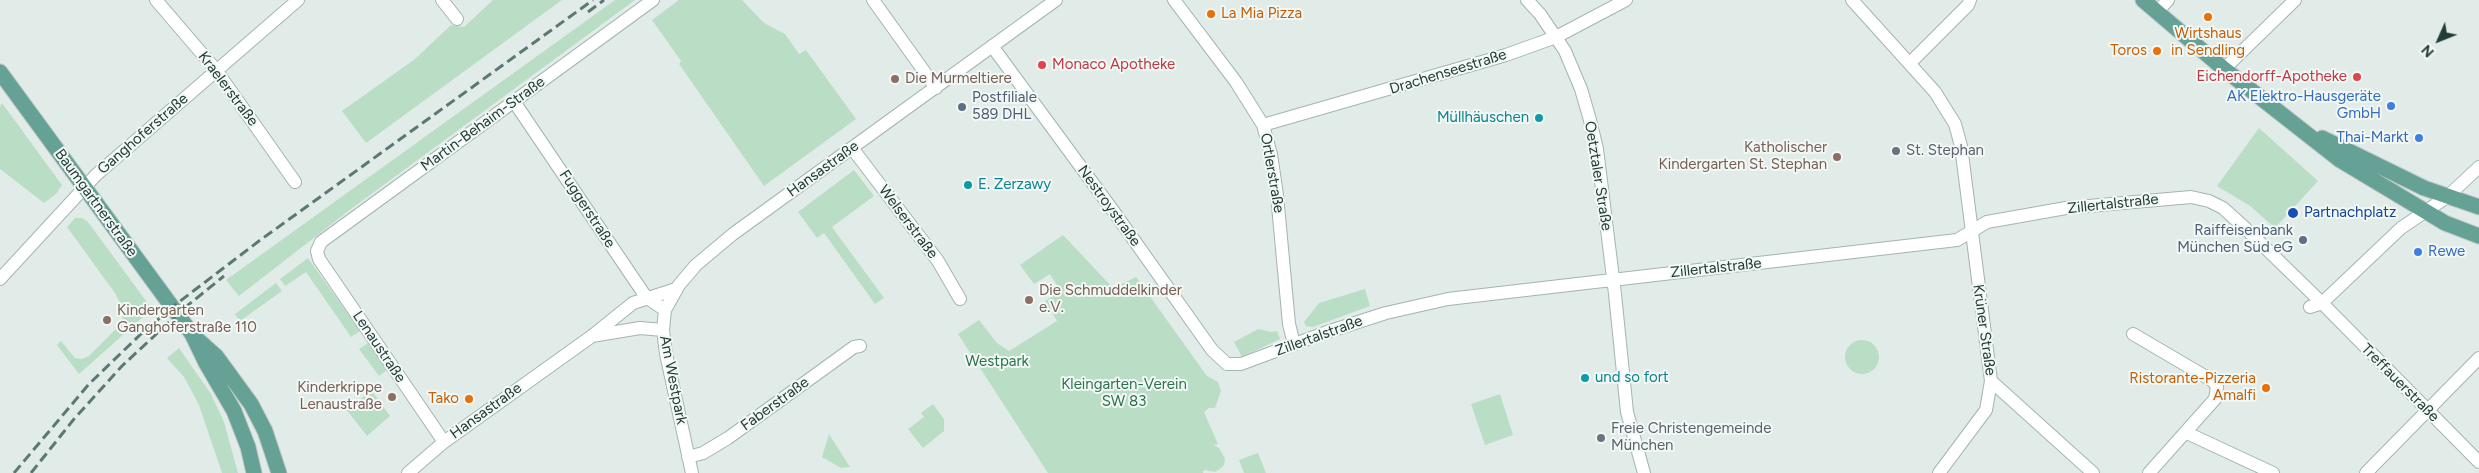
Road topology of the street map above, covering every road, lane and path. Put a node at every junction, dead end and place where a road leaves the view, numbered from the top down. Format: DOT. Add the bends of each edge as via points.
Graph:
graph roads {
  1 [pos="156,0"];
  2 [pos="298,0"];
  3 [pos="442,0"];
  4 [pos="653,0"];
  5 [pos="873,0"];
  6 [pos="1056,0"];
  7 [pos="1174,0"];
  8 [pos="1527,0"];
  9 [pos="1626,0"];
  10 [pos="1852,0"];
  11 [pos="1970,0"];
  12 [pos="2143,0"];
  13 [pos="2168,0"];
  14 [pos="2295,0"];
  15 [pos="2157,12"];
  16 [pos="457,19"];
  17 [pos="1556,37"];
  18 [pos="992,46"];
  19 [pos="1910,63"];
  20 [pos="2224,69"];
  21 [pos="216,70"];
  22 [pos="0,72"];
  23 [pos="936,88"];
  24 [pos="515,103"];
  25 [pos="1263,125"];
  26 [pos="2303,130"];
  27 [pos="852,148"];
  28 [pos="2479,167"];
  29 [pos="295,182"];
  30 [pos="84,186"];
  31 [pos="2446,197"];
  32 [pos="2479,207"];
  33 [pos="2424,211"];
  34 [pos="1972,231"];
  35 [pos="2479,236"];
  36 [pos="317,251"];
  37 [pos="0,279"];
  38 [pos="1613,280"];
  39 [pos="676,289"];
  40 [pos="646,297"];
  41 [pos="960,299"];
  42 [pos="2316,305"];
  43 [pos="666,310"];
  44 [pos="663,330"];
  45 [pos="192,334"];
  46 [pos="2133,334"];
  47 [pos="592,336"];
  48 [pos="1294,344"];
  49 [pos="860,346"];
  50 [pos="2479,358"];
  51 [pos="1227,364"];
  52 [pos="1991,381"];
  53 [pos="2426,410"];
  54 [pos="2187,433"];
  55 [pos="444,442"];
  56 [pos="688,457"];
  57 [pos="2479,462"];
  58 [pos="1639,472"];
  59 [pos="254,473"];
  60 [pos="279,473"];
  61 [pos="408,473"];
  62 [pos="692,473"];
  63 [pos="1939,473"];
  64 [pos="2093,473"];
  65 [pos="2149,473"];
  66 [pos="2274,473"];
  67 [pos="2366,473"];
  1 -- 21 [label="street, Kraelerstraße"];
  2 -- 21 [label="street, Ganghoferstraße"];
  3 -- 16 [label="street"];
  4 -- 24 [label="street, Martin-Behaim-Straße"];
  5 -- 23 [label="street"];
  6 -- 18 [label="street, Hansastraße"];
  7 -- 25 [label="street, Ortlerstraße" via="1236,82"];
  8 -- 17 [label="street, Oetztaler Straße"];
  9 -- 17 [label="street, Drachenseestraße"];
  10 -- 19 [label="street, Krüner Straße"];
  11 -- 19 [label="street"];
  12 -- 15 [label="main road"];
  13 -- 15 [label="street"];
  14 -- 20 [label="street"];
  15 -- 20 [label="main road"];
  17 -- 25 [label="street, Drachenseestraße"];
  17 -- 38 [label="street, Oetztaler Straße" via="1581,89 1597,149"];
  18 -- 23 [label="street, Hansastraße"];
  18 -- 51 [label="street, Nestroystraße" via="1212,350"];
  19 -- 34 [label="street, Krüner Straße" via="1935,92 1955,124"];
  20 -- 26 [label="main road"];
  21 -- 29 [label="street, Kraelerstraße"];
  21 -- 30 [label="street, Ganghoferstraße"];
  22 -- 30 [label="main road, Baumgartnerstraße"];
  23 -- 27 [label="street, Hansastraße"];
  24 -- 36 [label="street, Martin-Behaim-Straße" via="321,242"];
  24 -- 40 [label="street, Fuggerstraße"];
  25 -- 48 [label="street, Ortlerstraße" via="1277,195"];
  26 -- 31 [label="main road"];
  26 -- 33 [label="main road" via="2340,160"];
  27 -- 39 [label="street, Hansastraße" via="733,234 696,265"];
  27 -- 41 [label="street, Welserstraße" via="938,261"];
  28 -- 31 [label="street"];
  30 -- 37 [label="street, Ganghoferstraße"];
  30 -- 45 [label="main road, Baumgartnerstraße"];
  31 -- 32 [label="main road"];
  31 -- 33 [label="street"];
  33 -- 35 [label="main road"];
  33 -- 42 [label="street"];
  34 -- 38 [label="street, Zillertalstraße" via="1956,240"];
  34 -- 42 [label="street, Zillertalstraße" via="1986,222 2066,208 2167,198 2191,197 2210,201 2245,228"];
  34 -- 52 [label="street, Krüner Straße"];
  36 -- 55 [label="street, Lenaustraße" via="319,259"];
  38 -- 48 [label="street, Zillertalstraße" via="1519,289 1418,304"];
  38 -- 58 [label="street, Oetztaler Straße" via="1627,412"];
  39 -- 40 [label="street, Hansastraße"];
  39 -- 43 [label="street, Am Westpark"];
  40 -- 43 [label="street, Fuggerstraße"];
  40 -- 47 [label="street, Hansastraße" via="626,308"];
  42 -- 53 [label="street, Treffauerstraße"];
  43 -- 44 [label="street, Am Westpark"];
  44 -- 47 [label="street, Hansastraße" via="640,328"];
  44 -- 56 [label="street, Am Westpark"];
  45 -- 59 [label="main road, Baumgartnerstraße" via="234,411"];
  45 -- 60 [label="main road, Baumgartnerstraße" via="216,356 251,404 265,431"];
  46 -- 54 [label="street" via="2213,381 2217,394 2215,399"];
  47 -- 55 [label="street, Hansastraße"];
  48 -- 51 [label="street, Zillertalstraße" via="1241,364"];
  49 -- 56 [label="street, Faberstraße" via="854,347 728,438 704,453"];
  50 -- 53 [label="street"];
  52 -- 63 [label="street" via="1986,410"];
  52 -- 64 [label="street, Krüner Straße"];
  53 -- 57 [label="street, Treffauerstraße"];
  53 -- 67 [label="street"];
  54 -- 65 [label="street"];
  54 -- 66 [label="street"];
  55 -- 61 [label="street, Hansastraße"];
  56 -- 62 [label="street, Am Westpark"];
}
